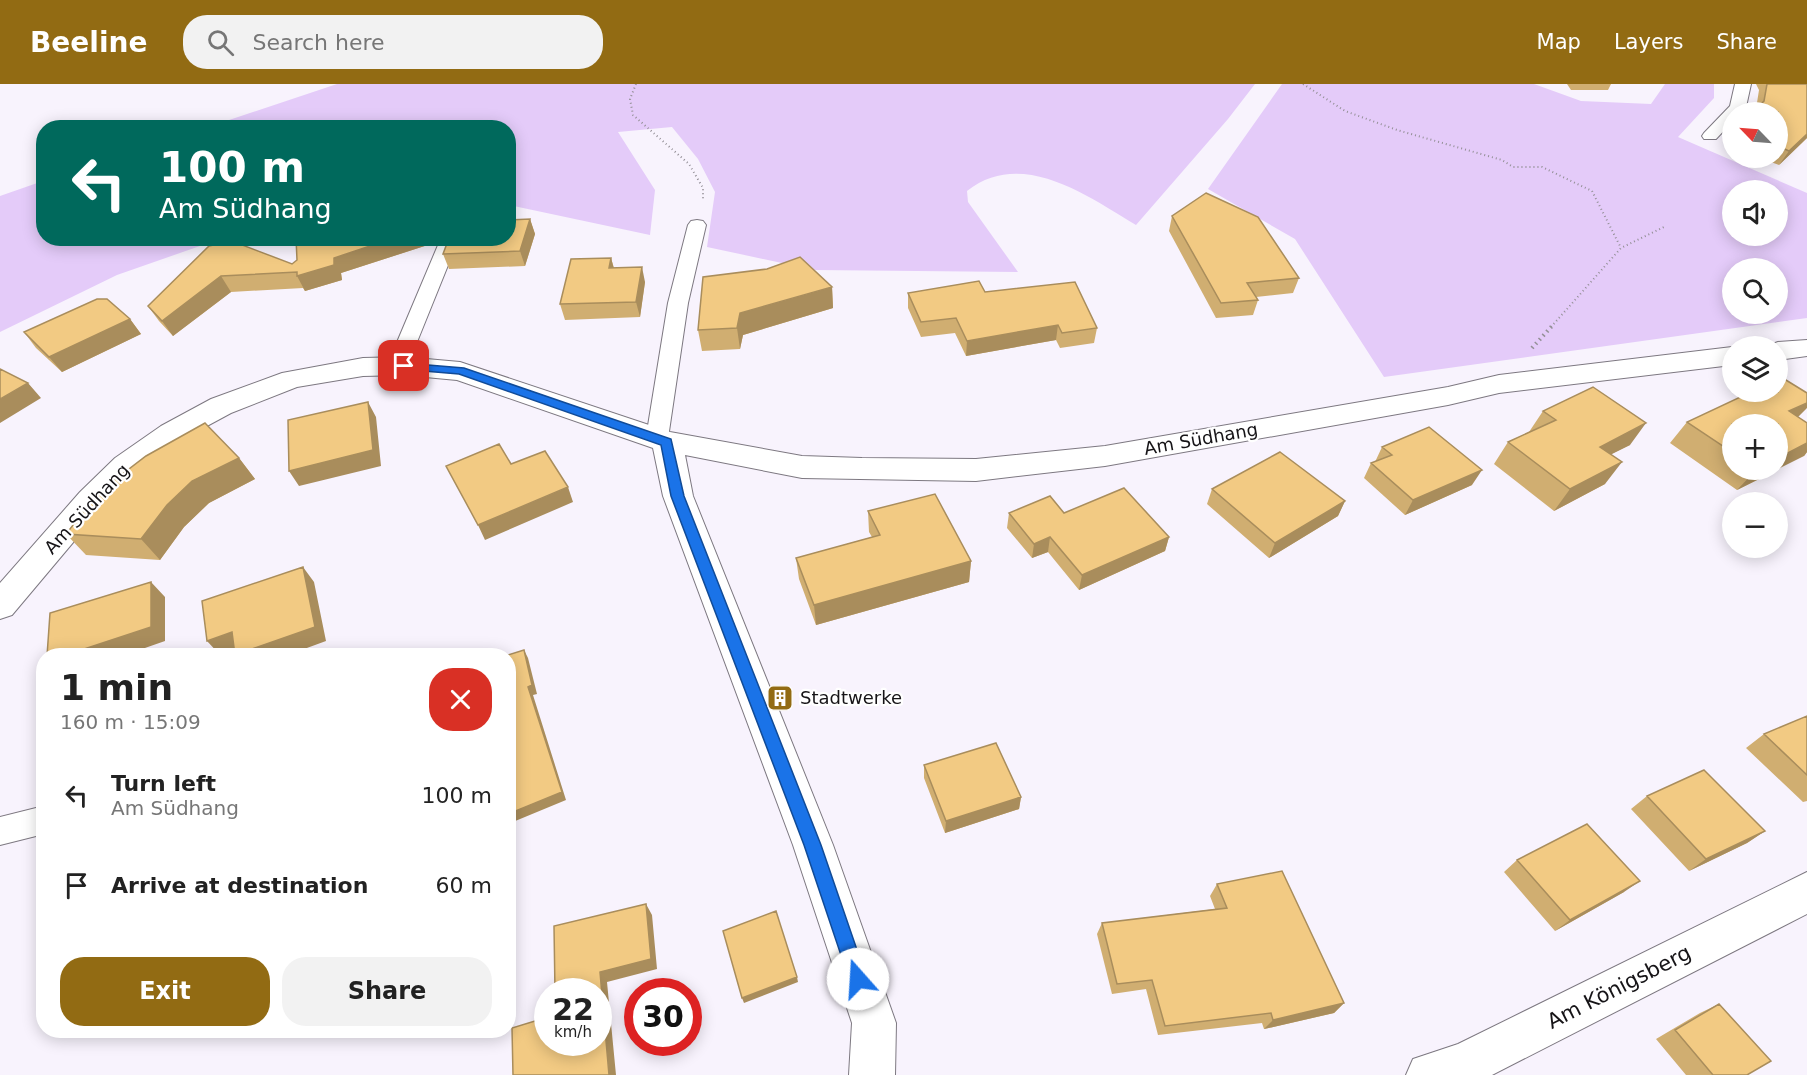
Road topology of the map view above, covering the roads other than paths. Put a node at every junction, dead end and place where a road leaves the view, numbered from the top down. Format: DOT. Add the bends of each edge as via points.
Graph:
graph roads {
  1 [pos="1743,84"];
  2 [pos="1710,136"];
  3 [pos="697,225"];
  4 [pos="447,246"];
  5 [pos="1807,348"];
  6 [pos="1788,350"];
  7 [pos="1722,357"];
  8 [pos="404,366"];
  9 [pos="662,440"];
  10 [pos="0,606"];
  11 [pos="36,822"];
  12 [pos="0,831"];
  13 [pos="1807,892"];
  14 [pos="872,1075"];
  15 [pos="1430,1075"];
  1 -- 2 [label="lane" via="1738,107"];
  3 -- 9 [label="lane" via="678,303"];
  4 -- 8 [label="lane" via="405,347"];
  5 -- 6 [label="street"];
  7 -- 9 [label="street, Am Südhang" via="1499,384 1105,456 976,470 802,467"];
  8 -- 9 [label="street, Am Südhang" via="460,370"];
  8 -- 10 [label="street, Am Südhang" via="363,367 292,379 221,406 171,433 126,465 91,500"];
  9 -- 14 [label="street" via="678,496 813,845 873,1023"];
  11 -- 12 [label="lane"];
  13 -- 15 [label="street, Am Königsberg" via="1464,1065"];
}
